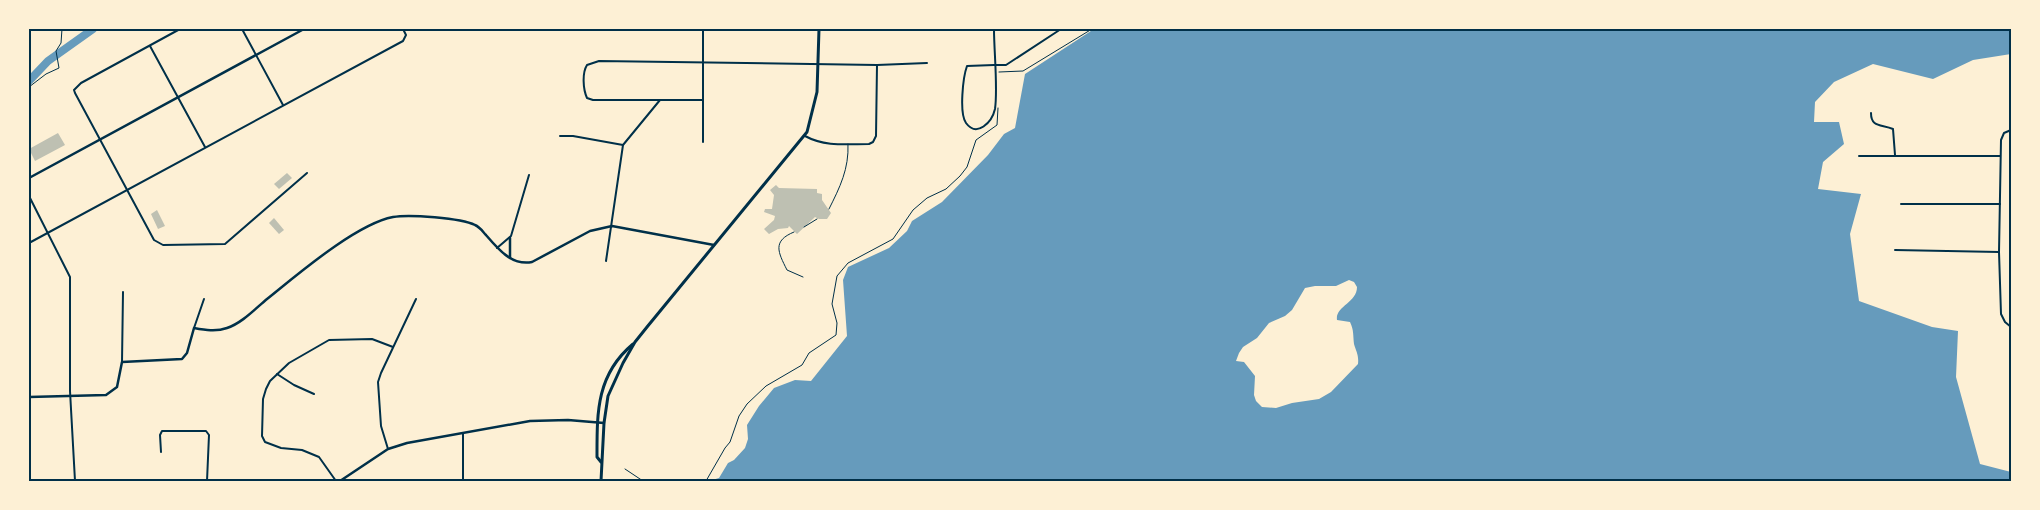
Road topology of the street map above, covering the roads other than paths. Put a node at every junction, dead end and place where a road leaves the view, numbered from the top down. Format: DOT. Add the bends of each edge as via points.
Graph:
graph roads {
  1 [pos="180,29"];
  2 [pos="242,29"];
  3 [pos="304,29"];
  4 [pos="403,29"];
  5 [pos="703,29"];
  6 [pos="818,29"];
  7 [pos="994,29"];
  8 [pos="1061,29"];
  9 [pos="150,46"];
  10 [pos="256,55"];
  11 [pos="703,62"];
  12 [pos="818,63"];
  13 [pos="927,63"];
  14 [pos="877,65"];
  15 [pos="994,65"];
  16 [pos="178,98"];
  17 [pos="660,100"];
  18 [pos="702,100"];
  19 [pos="283,105"];
  20 [pos="1871,113"];
  21 [pos="2011,130"];
  22 [pos="560,136"];
  23 [pos="804,136"];
  24 [pos="99,139"];
  25 [pos="703,142"];
  26 [pos="848,144"];
  27 [pos="623,145"];
  28 [pos="205,147"];
  29 [pos="1895,155"];
  30 [pos="1859,156"];
  31 [pos="2000,156"];
  32 [pos="307,173"];
  33 [pos="529,175"];
  34 [pos="29,178"];
  35 [pos="127,191"];
  36 [pos="29,196"];
  37 [pos="1901,204"];
  38 [pos="2000,204"];
  39 [pos="829,209"];
  40 [pos="818,219"];
  41 [pos="612,226"];
  42 [pos="804,227"];
  43 [pos="794,232"];
  44 [pos="47,233"];
  45 [pos="510,238"];
  46 [pos="29,243"];
  47 [pos="716,245"];
  48 [pos="497,248"];
  49 [pos="1895,250"];
  50 [pos="1999,252"];
  51 [pos="511,259"];
  52 [pos="606,261"];
  53 [pos="803,277"];
  54 [pos="123,292"];
  55 [pos="204,299"];
  56 [pos="416,299"];
  57 [pos="2011,327"];
  58 [pos="194,328"];
  59 [pos="635,342"];
  60 [pos="393,347"];
  61 [pos="122,362"];
  62 [pos="277,374"];
  63 [pos="314,394"];
  64 [pos="29,397"];
  65 [pos="71,397"];
  66 [pos="598,422"];
  67 [pos="604,423"];
  68 [pos="463,432"];
  69 [pos="388,449"];
  70 [pos="161,452"];
  71 [pos="601,462"];
  72 [pos="75,481"];
  73 [pos="207,481"];
  74 [pos="338,481"];
  75 [pos="463,481"];
  76 [pos="601,481"];
  1 -- 9 [label="street"];
  2 -- 10 [label="street"];
  3 -- 10 [label="street"];
  4 -- 19 [label="street" via="406,37 403,41"];
  5 -- 11 [label="street"];
  6 -- 12 [label="main road"];
  7 -- 15 [label="street"];
  8 -- 15 [label="street" via="1014,61"];
  9 -- 16 [label="street"];
  9 -- 24 [label="street" via="76,87 74,94"];
  10 -- 16 [label="street"];
  10 -- 19 [label="street"];
  11 -- 12 [label="street"];
  11 -- 17 [label="street" via="600,61 585,69 587,98"];
  11 -- 18 [label="street"];
  12 -- 14 [label="street"];
  12 -- 23 [label="main road" via="813,114"];
  13 -- 14 [label="street"];
  14 -- 26 [label="street" via="876,136 869,144"];
  15 -- 15 [label="street" via="969,65 966,69 962,113 966,123 975,128 984,128 991,122 995,110"];
  16 -- 24 [label="street"];
  16 -- 28 [label="street"];
  17 -- 18 [label="street"];
  17 -- 27 [label="street"];
  18 -- 25 [label="street"];
  19 -- 28 [label="street"];
  20 -- 29 [label="street" via="1872,122 1894,129"];
  21 -- 31 [label="street" via="2002,135"];
  22 -- 27 [label="street"];
  23 -- 26 [label="street" via="815,142"];
  23 -- 47 [label="main road"];
  24 -- 34 [label="street"];
  24 -- 35 [label="street"];
  26 -- 39 [label="lane" via="846,172"];
  27 -- 41 [label="street"];
  28 -- 35 [label="street"];
  29 -- 30 [label="street"];
  29 -- 31 [label="street"];
  31 -- 38 [label="street"];
  32 -- 35 [label="street" via="225,244 160,244 151,236"];
  33 -- 45 [label="street"];
  35 -- 44 [label="street"];
  36 -- 44 [label="street"];
  37 -- 38 [label="street"];
  38 -- 50 [label="street"];
  40 -- 42 [label="lane"];
  41 -- 47 [label="street"];
  41 -- 51 [label="street" via="590,231 532,262 523,264"];
  41 -- 52 [label="street"];
  43 -- 53 [label="lane" via="782,238 778,248 787,270"];
  44 -- 46 [label="street"];
  44 -- 65 [label="street" via="70,277"];
  45 -- 48 [label="street"];
  45 -- 51 [label="street"];
  47 -- 59 [label="main road"];
  48 -- 51 [label="street"];
  48 -- 58 [label="street" via="475,224 420,216 388,218 367,226 338,245 234,325 214,331"];
  49 -- 50 [label="street"];
  50 -- 57 [label="street" via="2002,314"];
  54 -- 61 [label="street"];
  55 -- 58 [label="street"];
  56 -- 60 [label="street"];
  58 -- 61 [label="street" via="182,359"];
  59 -- 66 [label="main road" via="610,371 600,396"];
  59 -- 67 [label="main road" via="613,383"];
  60 -- 62 [label="street" via="372,339 329,340 289,363"];
  60 -- 69 [label="street" via="378,382 381,426"];
  61 -- 65 [label="street" via="120,379 113,391 102,396"];
  62 -- 63 [label="street"];
  62 -- 74 [label="street" via="270,381 263,399 262,436 265,442 319,456"];
  64 -- 65 [label="street"];
  65 -- 72 [label="street"];
  66 -- 67 [label="street"];
  66 -- 68 [label="street" via="530,421"];
  66 -- 71 [label="main road" via="597,457"];
  67 -- 71 [label="main road"];
  68 -- 69 [label="street"];
  68 -- 75 [label="street"];
  69 -- 74 [label="street"];
  70 -- 73 [label="street" via="162,431 206,431 209,435"];
  71 -- 76 [label="main road"];
}
